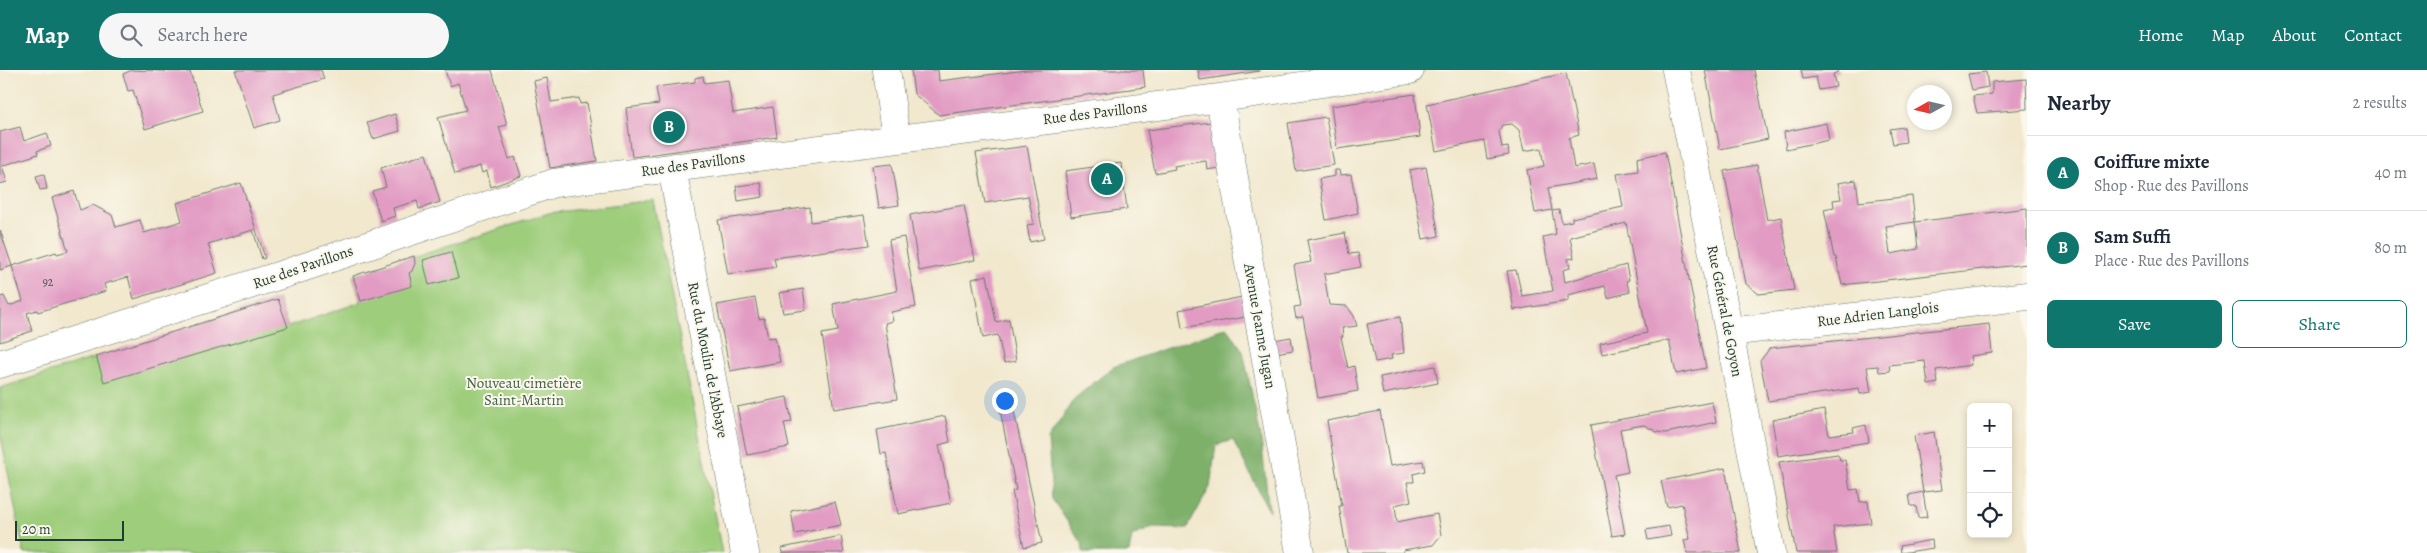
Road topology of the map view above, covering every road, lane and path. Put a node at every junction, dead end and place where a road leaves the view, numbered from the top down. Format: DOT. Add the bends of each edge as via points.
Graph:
graph roads {
  1 [pos="886,70"];
  2 [pos="1410,70"];
  3 [pos="1676,70"];
  4 [pos="1220,98"];
  5 [pos="896,138"];
  6 [pos="675,167"];
  7 [pos="2027,296"];
  8 [pos="1729,332"];
  9 [pos="0,364"];
  10 [pos="745,553"];
  11 [pos="1300,553"];
  12 [pos="1771,553"];
  1 -- 5 [label="street"];
  2 -- 4 [label="street, Rue des Pavillons"];
  3 -- 8 [label="street, Rue Général de Goyon"];
  4 -- 5 [label="street, Rue des Pavillons"];
  4 -- 11 [label="street, Avenue Jeanne Jugan"];
  5 -- 6 [label="street, Rue des Pavillons"];
  6 -- 9 [label="street, Rue des Pavillons" via="554,183"];
  6 -- 10 [label="street, Rue du Moulin de l'Abbaye" via="674,179"];
  7 -- 8 [label="street, Rue Adrien Langlois"];
  8 -- 12 [label="street, Rue Général de Goyon"];
}
